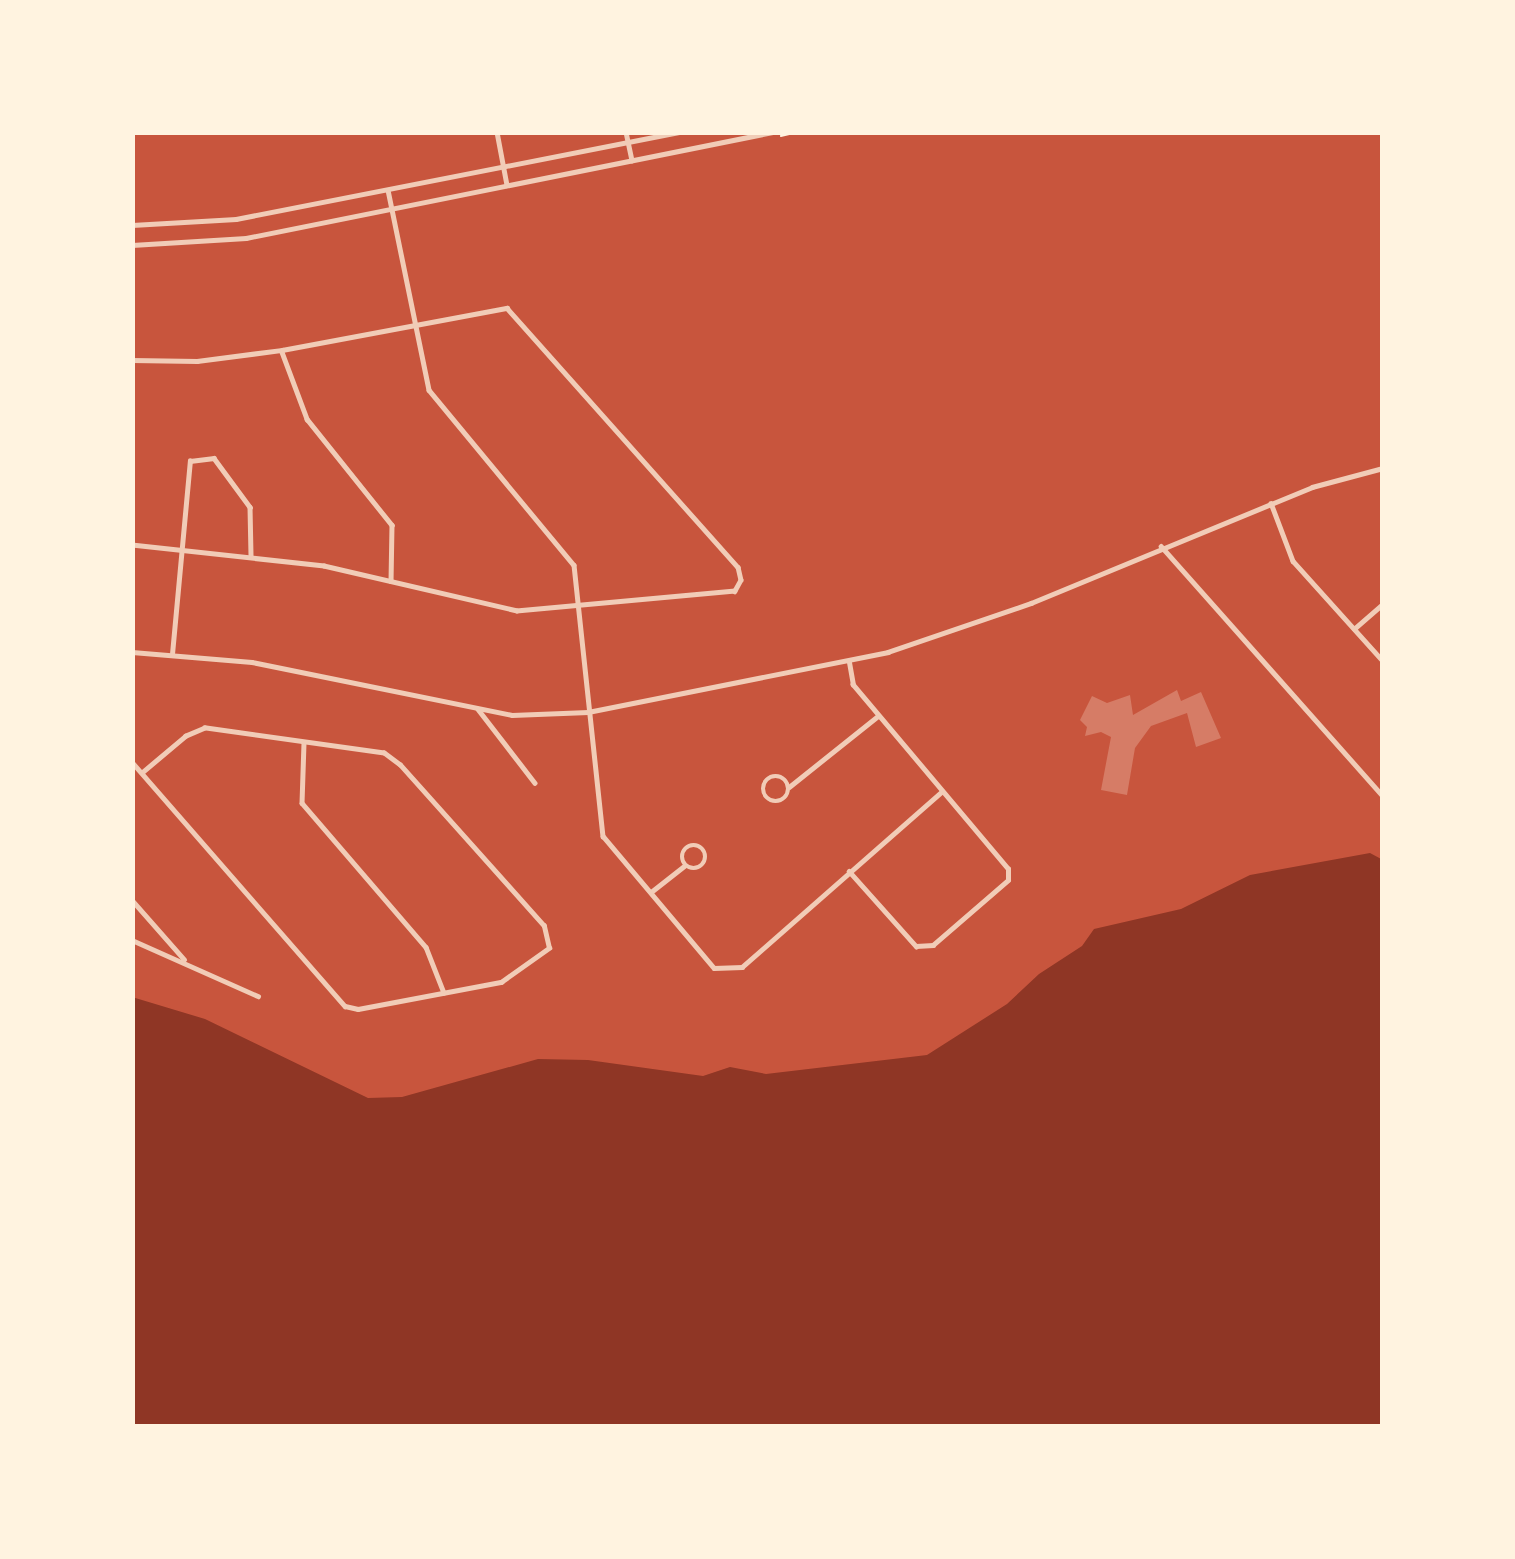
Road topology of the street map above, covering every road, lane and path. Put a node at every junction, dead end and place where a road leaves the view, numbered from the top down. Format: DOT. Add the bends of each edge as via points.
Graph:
graph roads {
  1 [pos="497,132"];
  2 [pos="626,132"];
  3 [pos="679,132"];
  4 [pos="773,132"];
  5 [pos="628,142"];
  6 [pos="632,160"];
  7 [pos="504,167"];
  8 [pos="507,184"];
  9 [pos="388,190"];
  10 [pos="391,207"];
  11 [pos="132,225"];
  12 [pos="132,245"];
  13 [pos="414,324"];
  14 [pos="282,350"];
  15 [pos="132,360"];
  16 [pos="1383,468"];
  17 [pos="1271,503"];
  18 [pos="132,545"];
  19 [pos="1161,545"];
  20 [pos="182,548"];
  21 [pos="251,556"];
  22 [pos="392,581"];
  23 [pos="1383,604"];
  24 [pos="578,608"];
  25 [pos="1354,629"];
  26 [pos="132,652"];
  27 [pos="172,654"];
  28 [pos="1383,661"];
  29 [pos="849,662"];
  30 [pos="478,710"];
  31 [pos="588,712"];
  32 [pos="878,716"];
  33 [pos="304,743"];
  34 [pos="132,762"];
  35 [pos="142,773"];
  36 [pos="535,783"];
  37 [pos="789,787"];
  38 [pos="943,790"];
  39 [pos="1383,796"];
  40 [pos="686,865"];
  41 [pos="849,871"];
  42 [pos="651,892"];
  43 [pos="132,900"];
  44 [pos="132,940"];
  45 [pos="187,963"];
  46 [pos="443,993"];
  47 [pos="258,997"];
  1 -- 7 [label="street"];
  2 -- 5 [label="street"];
  3 -- 5 [label="street"];
  4 -- 6 [label="street"];
  5 -- 6 [label="street"];
  5 -- 7 [label="street"];
  6 -- 8 [label="street"];
  7 -- 8 [label="street"];
  7 -- 9 [label="street"];
  8 -- 10 [label="street"];
  9 -- 10 [label="street"];
  9 -- 11 [label="street" via="224,221"];
  10 -- 12 [label="street" via="217,242"];
  10 -- 13 [label="street"];
  13 -- 14 [label="street"];
  13 -- 24 [label="street" via="434,399 559,542 574,565"];
  13 -- 24 [label="street" via="498,307 513,313 738,566 735,591"];
  14 -- 15 [label="street"];
  14 -- 22 [label="street" via="307,418 392,525"];
  16 -- 17 [label="street"];
  17 -- 19 [label="street"];
  17 -- 25 [label="street" via="1293,561"];
  18 -- 20 [label="street"];
  19 -- 29 [label="street" via="1031,603"];
  19 -- 39 [label="street"];
  20 -- 21 [label="street"];
  20 -- 21 [label="street" via="187,468 196,458 214,458 250,508"];
  20 -- 27 [label="street"];
  21 -- 22 [label="street"];
  22 -- 24 [label="street" via="517,611"];
  23 -- 25 [label="street"];
  24 -- 31 [label="street"];
  25 -- 28 [label="street"];
  26 -- 27 [label="street"];
  27 -- 30 [label="street" via="252,662"];
  29 -- 31 [label="street"];
  29 -- 32 [label="street" via="853,685"];
  30 -- 31 [label="street"];
  30 -- 36 [label="street"];
  31 -- 42 [label="street" via="603,836"];
  32 -- 37 [label="street"];
  32 -- 38 [label="street"];
  33 -- 35 [label="street" via="205,728"];
  33 -- 46 [label="street" via="302,802 427,947"];
  33 -- 46 [label="street" via="384,753 400,765 544,926 549,948 534,962 501,982"];
  34 -- 35 [label="street"];
  35 -- 46 [label="street" via="345,1006"];
  37 -- 37 [label="street" via="778,776 763,788 777,802"];
  38 -- 41 [label="street"];
  38 -- 41 [label="street" via="1008,869 1008,880 933,945 916,946"];
  40 -- 42 [label="street"];
  41 -- 42 [label="street" via="742,967 723,971"];
  43 -- 45 [label="street"];
  44 -- 45 [label="street"];
  45 -- 47 [label="street"];
}
